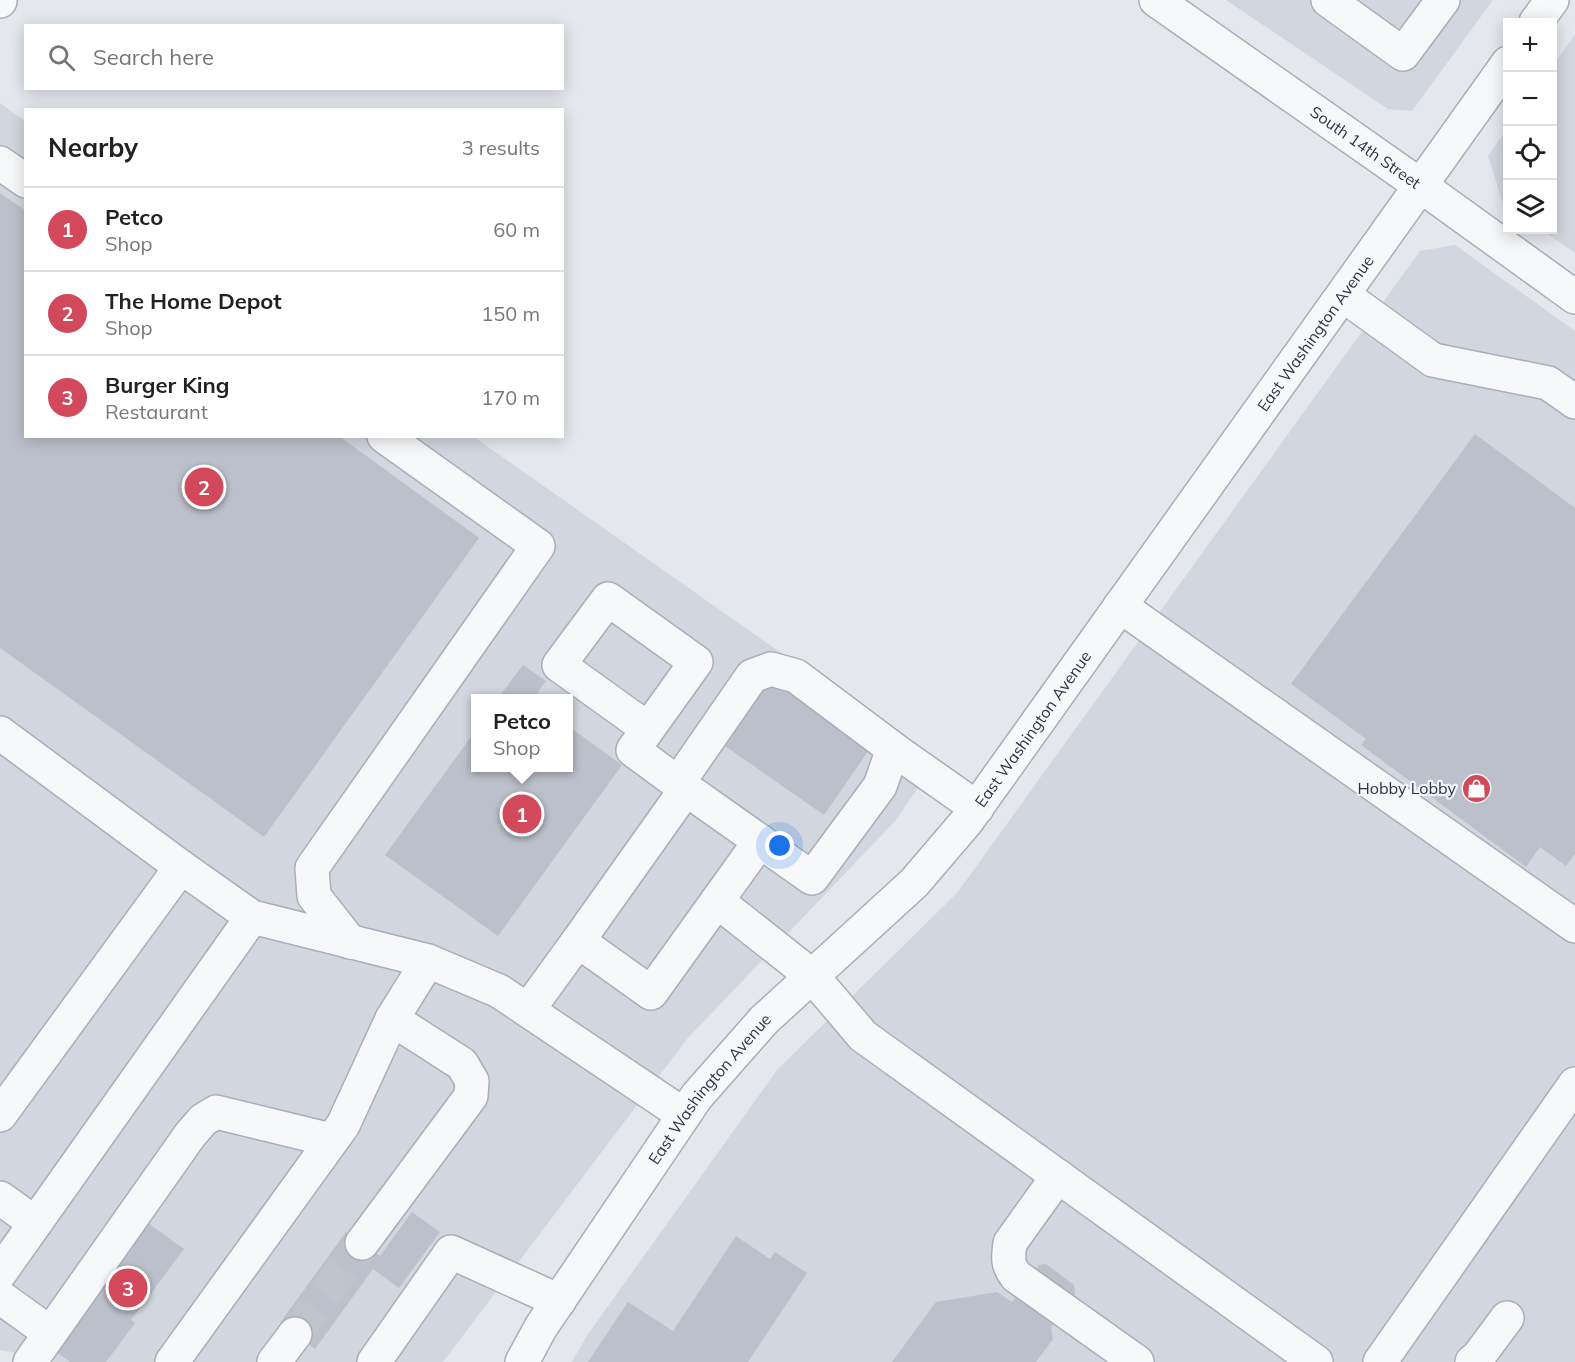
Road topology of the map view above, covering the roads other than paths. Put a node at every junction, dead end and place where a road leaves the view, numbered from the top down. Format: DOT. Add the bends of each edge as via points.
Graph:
graph roads {
  1 [pos="1156,0"];
  2 [pos="1328,0"];
  3 [pos="1443,0"];
  4 [pos="1552,0"];
  5 [pos="1539,18"];
  6 [pos="1503,70"];
  7 [pos="0,163"];
  8 [pos="24,180"];
  9 [pos="1421,186"];
  10 [pos="1343,295"];
  11 [pos="1575,297"];
  12 [pos="1575,402"];
  13 [pos="387,438"];
  14 [pos="1120,606"];
  15 [pos="648,729"];
  16 [pos="0,733"];
  17 [pos="893,749"];
  18 [pos="682,786"];
  19 [pos="976,808"];
  20 [pos="760,841"];
  21 [pos="181,867"];
  22 [pos="717,901"];
  23 [pos="252,917"];
  24 [pos="1575,926"];
  25 [pos="578,941"];
  26 [pos="350,942"];
  27 [pos="428,961"];
  28 [pos="812,976"];
  29 [pos="528,1010"];
  30 [pos="392,1019"];
  31 [pos="1575,1084"];
  32 [pos="0,1115"];
  33 [pos="684,1115"];
  34 [pos="331,1140"];
  35 [pos="1058,1176"];
  36 [pos="0,1198"];
  37 [pos="35,1223"];
  38 [pos="362,1243"];
  39 [pos="0,1273"];
  40 [pos="0,1297"];
  41 [pos="559,1301"];
  42 [pos="1508,1318"];
  43 [pos="50,1333"];
  44 [pos="295,1334"];
  45 [pos="30,1362"];
  46 [pos="172,1362"];
  47 [pos="274,1362"];
  48 [pos="374,1362"];
  49 [pos="522,1362"];
  50 [pos="1137,1362"];
  51 [pos="1316,1362"];
  52 [pos="1380,1362"];
  53 [pos="1472,1362"];
  1 -- 9 [label="street, South 14th Street"];
  2 -- 3 [label="street" via="1403,54"];
  4 -- 5 [label="street"];
  6 -- 9 [label="street, East Washington Avenue"];
  7 -- 8 [label="street"];
  9 -- 10 [label="street, East Washington Avenue"];
  9 -- 11 [label="street, South 14th Street"];
  10 -- 12 [label="street" via="1434,360 1548,383"];
  10 -- 14 [label="street, East Washington Avenue"];
  13 -- 26 [label="street" via="538,546 312,868 314,896"];
  14 -- 19 [label="street, East Washington Avenue"];
  14 -- 24 [label="street"];
  15 -- 18 [label="street" via="633,750"];
  16 -- 21 [label="street"];
  17 -- 18 [label="street" via="796,676 771,669 752,676"];
  17 -- 19 [label="street"];
  17 -- 20 [label="street" via="879,786 812,878"];
  18 -- 20 [label="street"];
  18 -- 25 [label="street"];
  19 -- 28 [label="street, East Washington Avenue" via="914,883"];
  20 -- 22 [label="street"];
  21 -- 23 [label="street"];
  21 -- 32 [label="street"];
  22 -- 25 [label="street" via="651,993"];
  22 -- 28 [label="street"];
  23 -- 26 [label="street"];
  23 -- 37 [label="street"];
  25 -- 29 [label="street"];
  26 -- 27 [label="street"];
  27 -- 29 [label="street" via="499,991"];
  27 -- 30 [label="street"];
  28 -- 33 [label="street, East Washington Avenue" via="764,1020"];
  28 -- 35 [label="street" via="863,1036"];
  29 -- 33 [label="street"];
  30 -- 34 [label="street" via="343,1125"];
  30 -- 38 [label="street" via="462,1064 472,1081 471,1096"];
  31 -- 52 [label="street"];
  33 -- 41 [label="street, East Washington Avenue"];
  34 -- 43 [label="street" via="216,1112 203,1120"];
  34 -- 46 [label="street"];
  35 -- 50 [label="street" via="1010,1243 1009,1266 1016,1276"];
  35 -- 51 [label="street"];
  36 -- 37 [label="street"];
  37 -- 39 [label="street"];
  40 -- 43 [label="street"];
  41 -- 48 [label="street" via="451,1252"];
  41 -- 49 [label="street, East Washington Avenue"];
  42 -- 53 [label="street"];
  43 -- 45 [label="street"];
  44 -- 47 [label="street"];
}
